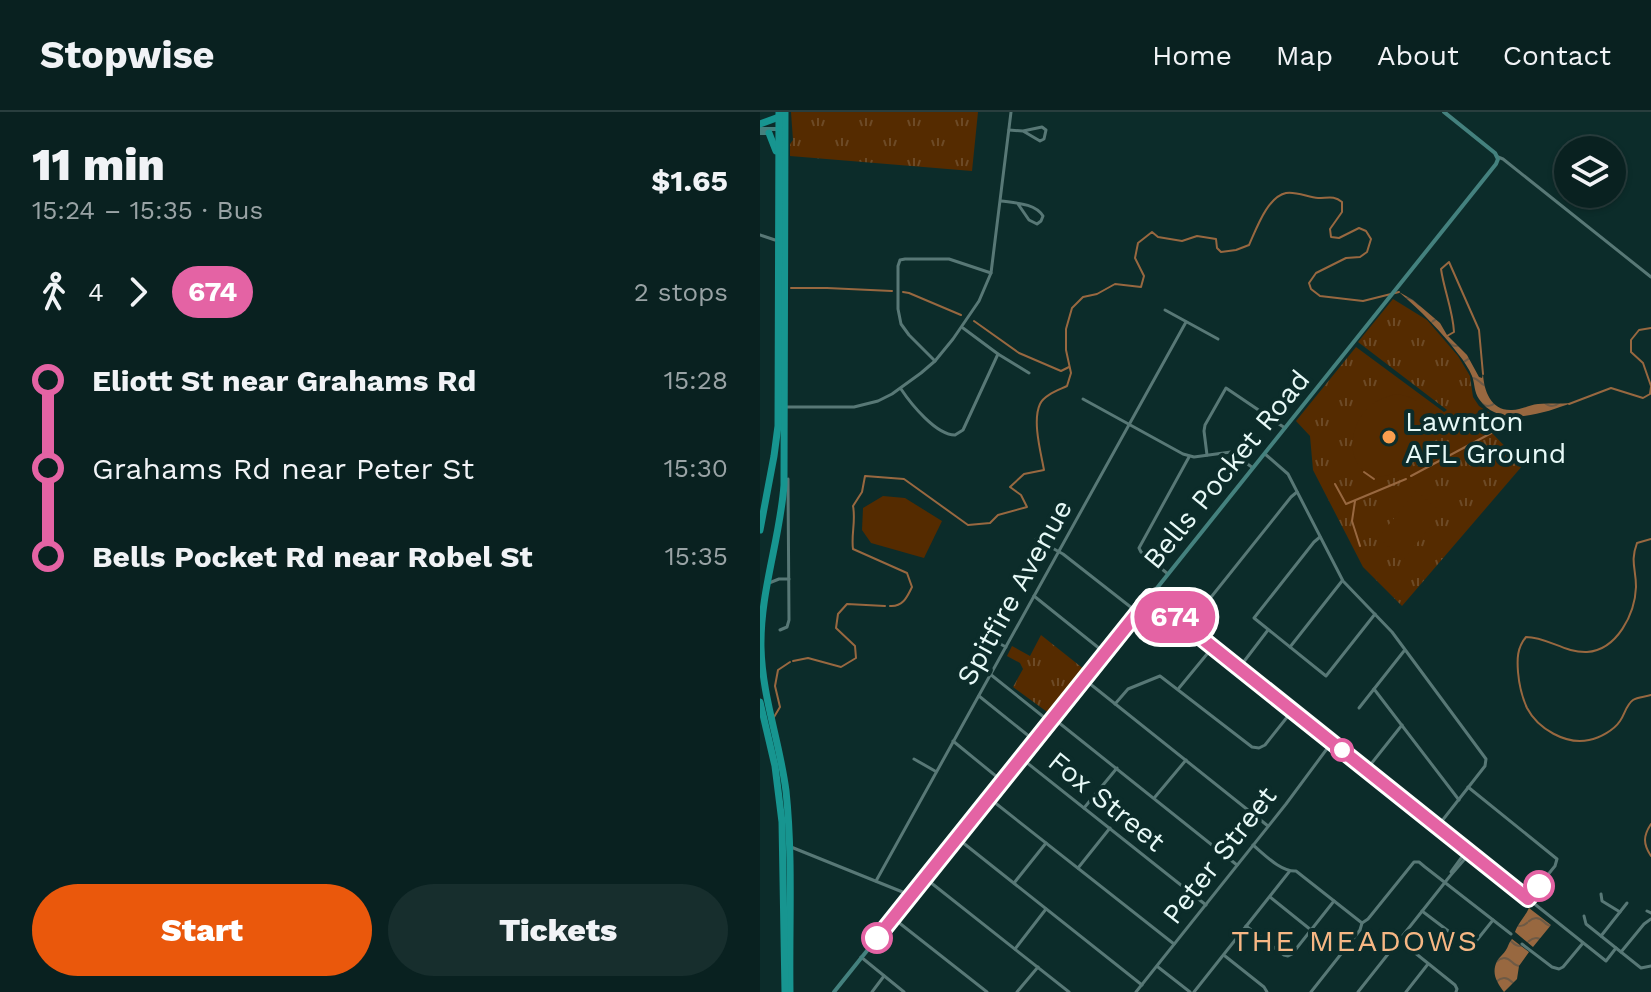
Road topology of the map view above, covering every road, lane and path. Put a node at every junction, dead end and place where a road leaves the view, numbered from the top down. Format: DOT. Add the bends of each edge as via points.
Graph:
graph roads {
  1 [pos="1011,112"];
  2 [pos="1444,112"];
  3 [pos="781,114"];
  4 [pos="762,129"];
  5 [pos="1009,130"];
  6 [pos="781,131"];
  7 [pos="1023,131"];
  8 [pos="1498,157"];
  9 [pos="778,161"];
  10 [pos="1001,201"];
  11 [pos="1018,204"];
  12 [pos="760,235"];
  13 [pos="780,240"];
  14 [pos="991,273"];
  15 [pos="1651,277"];
  16 [pos="1165,310"];
  17 [pos="1186,322"];
  18 [pos="962,327"];
  19 [pos="1218,339"];
  20 [pos="998,354"];
  21 [pos="935,361"];
  22 [pos="1029,373"];
  23 [pos="901,389"];
  24 [pos="1083,399"];
  25 [pos="781,407"];
  26 [pos="1129,425"];
  27 [pos="1285,428"];
  28 [pos="1265,454"];
  29 [pos="1207,455"];
  30 [pos="1189,457"];
  31 [pos="1253,468"];
  32 [pos="785,476"];
  33 [pos="770,478"];
  34 [pos="1297,492"];
  35 [pos="760,530"];
  36 [pos="1320,537"];
  37 [pos="1036,539"];
  38 [pos="1059,551"];
  39 [pos="771,571"];
  40 [pos="1168,574"];
  41 [pos="779,579"];
  42 [pos="789,579"];
  43 [pos="1343,581"];
  44 [pos="768,584"];
  45 [pos="1034,596"];
  46 [pos="1150,597"];
  47 [pos="1137,612"];
  48 [pos="1375,614"];
  49 [pos="1187,627"];
  50 [pos="780,630"];
  51 [pos="1268,630"];
  52 [pos="985,636"];
  53 [pos="760,641"];
  54 [pos="1006,647"];
  55 [pos="1212,647"];
  56 [pos="1290,647"];
  57 [pos="1405,651"];
  58 [pos="1105,653"];
  59 [pos="1239,668"];
  60 [pos="990,674"];
  61 [pos="1084,679"];
  62 [pos="1179,688"];
  63 [pos="1374,689"];
  64 [pos="979,696"];
  65 [pos="760,702"];
  66 [pos="1115,704"];
  67 [pos="1359,708"];
  68 [pos="1292,711"];
  69 [pos="767,715"];
  70 [pos="1052,720"];
  71 [pos="1402,725"];
  72 [pos="953,741"];
  73 [pos="1035,741"];
  74 [pos="1332,742"];
  75 [pos="1021,758"];
  76 [pos="914,759"];
  77 [pos="1186,760"];
  78 [pos="1117,768"];
  79 [pos="1367,770"];
  80 [pos="936,772"];
  81 [pos="1002,781"];
  82 [pos="1468,787"];
  83 [pos="989,798"];
  84 [pos="1154,798"];
  85 [pos="1459,800"];
  86 [pos="1084,808"];
  87 [pos="1268,826"];
  88 [pos="1437,827"];
  89 [pos="1110,828"];
  90 [pos="957,838"];
  91 [pos="1046,843"];
  92 [pos="1253,845"];
  93 [pos="786,846"];
  94 [pos="1469,852"];
  95 [pos="1237,865"];
  96 [pos="1078,868"];
  97 [pos="1289,872"];
  98 [pos="925,878"];
  99 [pos="876,881"];
  100 [pos="1445,882"];
  101 [pos="1014,883"];
  102 [pos="1601,894"];
  103 [pos="910,895"];
  104 [pos="1269,897"];
  105 [pos="1528,899"];
  106 [pos="1334,901"];
  107 [pos="1627,903"];
  108 [pos="1206,905"];
  109 [pos="1046,909"];
  110 [pos="1422,911"];
  111 [pos="1620,912"];
  112 [pos="1650,914"];
  113 [pos="1584,916"];
  114 [pos="893,918"];
  115 [pos="1493,920"];
  116 [pos="1362,923"];
  117 [pos="1246,926"];
  118 [pos="1311,930"];
  119 [pos="1511,934"];
  120 [pos="1601,936"];
  121 [pos="1399,940"];
  122 [pos="1583,943"];
  123 [pos="1174,944"];
  124 [pos="1522,944"];
  125 [pos="1616,948"];
  126 [pos="1015,949"];
  127 [pos="1621,952"];
  128 [pos="1223,955"];
  129 [pos="861,957"];
  130 [pos="1428,964"];
  131 [pos="1157,966"];
  132 [pos="1651,966"];
  133 [pos="1038,967"];
  134 [pos="884,976"];
  135 [pos="1142,985"];
  136 [pos="981,987"];
  137 [pos="787,992"];
  138 [pos="834,992"];
  139 [pos="872,992"];
  140 [pos="904,992"];
  141 [pos="977,992"];
  142 [pos="987,992"];
  143 [pos="1017,992"];
  144 [pos="1069,992"];
  145 [pos="1136,992"];
  146 [pos="1192,992"];
  147 [pos="1267,992"];
  148 [pos="1311,992"];
  149 [pos="1358,992"];
  150 [pos="1406,992"];
  151 [pos="1456,992"];
  1 -- 5 [label="street"];
  2 -- 8 [label="main road"];
  3 -- 4 [label="highway"];
  3 -- 6 [label="highway"];
  4 -- 6 [label="main road"];
  4 -- 6 [label="main road"];
  4 -- 9 [label="highway" via="772,139"];
  5 -- 7 [label="street"];
  5 -- 10 [label="street"];
  6 -- 9 [label="highway"];
  6 -- 13 [label="highway"];
  7 -- 7 [label="street" via="1042,127 1046,135 1040,141"];
  8 -- 15 [label="street"];
  8 -- 27 [label="main road, Bells Pocket Road"];
  9 -- 13 [label="highway"];
  10 -- 11 [label="street"];
  10 -- 14 [label="street"];
  11 -- 11 [label="street" via="1039,210 1041,221 1032,223"];
  12 -- 13 [label="street"];
  13 -- 25 [label="highway"];
  14 -- 18 [label="street"];
  14 -- 21 [label="street" via="949,259 900,260 901,324"];
  16 -- 17 [label="street"];
  17 -- 19 [label="street"];
  17 -- 26 [label="street, Spitfire Avenue"];
  18 -- 20 [label="street"];
  18 -- 21 [label="street"];
  20 -- 22 [label="street"];
  20 -- 23 [label="street" via="963,430 955,435 943,433"];
  21 -- 23 [label="street"];
  23 -- 25 [label="street" via="860,406"];
  24 -- 26 [label="street"];
  25 -- 32 [label="highway"];
  25 -- 33 [label="highway"];
  26 -- 30 [label="street"];
  26 -- 38 [label="street, Spitfire Avenue"];
  27 -- 28 [label="main road, Bells Pocket Road"];
  27 -- 29 [label="street" via="1226,388 1205,425"];
  28 -- 31 [label="main road, Bells Pocket Road"];
  28 -- 34 [label="street" via="1283,468"];
  29 -- 30 [label="street"];
  29 -- 31 [label="street" via="1231,452"];
  30 -- 40 [label="street" via="1139,548"];
  31 -- 40 [label="main road, Bells Pocket Road"];
  32 -- 33 [label="highway"];
  32 -- 39 [label="highway"];
  32 -- 42 [label="street"];
  33 -- 35 [label="highway"];
  34 -- 36 [label="street"];
  34 -- 49 [label="street"];
  36 -- 43 [label="street"];
  36 -- 51 [label="street" via="1254,618"];
  37 -- 38 [label="street"];
  38 -- 45 [label="street, Spitfire Avenue"];
  38 -- 47 [label="street"];
  39 -- 41 [label="street"];
  39 -- 44 [label="highway"];
  40 -- 46 [label="main road, Bells Pocket Road"];
  41 -- 42 [label="street"];
  41 -- 44 [label="street"];
  42 -- 50 [label="street" via="788,625"];
  43 -- 48 [label="street"];
  43 -- 56 [label="street"];
  44 -- 53 [label="highway"];
  45 -- 54 [label="street, Spitfire Avenue"];
  45 -- 58 [label="street"];
  46 -- 47 [label="main road, Bells Pocket Road"];
  46 -- 49 [label="street"];
  47 -- 58 [label="main road, Bells Pocket Road"];
  48 -- 56 [label="street" via="1326,676"];
  48 -- 57 [label="street"];
  49 -- 55 [label="street"];
  51 -- 56 [label="street"];
  51 -- 59 [label="street"];
  52 -- 54 [label="street"];
  53 -- 69 [label="highway"];
  54 -- 60 [label="street, Spitfire Avenue"];
  55 -- 59 [label="street"];
  55 -- 62 [label="street"];
  57 -- 63 [label="street"];
  57 -- 82 [label="street" via="1486,759"];
  58 -- 61 [label="main road, Bells Pocket Road"];
  59 -- 68 [label="street"];
  60 -- 64 [label="street, Spitfire Avenue"];
  60 -- 70 [label="street"];
  61 -- 66 [label="street"];
  61 -- 70 [label="main road, Bells Pocket Road"];
  62 -- 66 [label="street" via="1157,676 1128,689"];
  62 -- 68 [label="street" via="1255,748 1265,745"];
  63 -- 67 [label="street"];
  63 -- 71 [label="street"];
  64 -- 72 [label="street, Spitfire Avenue"];
  64 -- 73 [label="street"];
  65 -- 69 [label="highway"];
  66 -- 77 [label="street"];
  68 -- 74 [label="street"];
  69 -- 93 [label="highway" via="785,787"];
  70 -- 73 [label="main road, Bells Pocket Road"];
  70 -- 78 [label="street"];
  71 -- 79 [label="street"];
  71 -- 85 [label="street"];
  72 -- 80 [label="street, Spitfire Avenue"];
  72 -- 81 [label="street"];
  73 -- 75 [label="main road, Bells Pocket Road"];
  74 -- 79 [label="street"];
  74 -- 87 [label="street, Peter Street"];
  75 -- 81 [label="main road, Bells Pocket Road"];
  75 -- 86 [label="street, Fox Street"];
  76 -- 80 [label="street"];
  77 -- 84 [label="street"];
  77 -- 87 [label="street"];
  78 -- 84 [label="street"];
  78 -- 86 [label="street"];
  79 -- 88 [label="street"];
  80 -- 99 [label="street, Spitfire Avenue"];
  81 -- 83 [label="main road, Bells Pocket Road"];
  82 -- 85 [label="street"];
  82 -- 105 [label="street" via="1555,857 1557,862"];
  83 -- 90 [label="main road, Bells Pocket Road"];
  83 -- 91 [label="street"];
  84 -- 95 [label="street"];
  85 -- 88 [label="street"];
  86 -- 89 [label="street, Fox Street"];
  87 -- 92 [label="street, Peter Street"];
  88 -- 94 [label="street"];
  89 -- 96 [label="street"];
  89 -- 108 [label="street, Fox Street"];
  90 -- 98 [label="main road, Bells Pocket Road"];
  90 -- 101 [label="street"];
  91 -- 96 [label="street"];
  91 -- 101 [label="street"];
  92 -- 95 [label="street, Peter Street"];
  92 -- 97 [label="street"];
  93 -- 99 [label="street"];
  93 -- 137 [label="highway"];
  94 -- 100 [label="street"];
  94 -- 105 [label="street"];
  95 -- 108 [label="street, Peter Street"];
  96 -- 123 [label="street"];
  97 -- 104 [label="street"];
  97 -- 106 [label="street" via="1296,871"];
  98 -- 103 [label="main road, Bells Pocket Road"];
  98 -- 126 [label="street"];
  99 -- 103 [label="street"];
  100 -- 110 [label="street"];
  100 -- 115 [label="street"];
  100 -- 116 [label="street" via="1414,862"];
  101 -- 109 [label="street"];
  102 -- 111 [label="street" via="1602,901"];
  103 -- 114 [label="main road, Bells Pocket Road"];
  104 -- 117 [label="street"];
  104 -- 118 [label="street"];
  105 -- 122 [label="street"];
  106 -- 116 [label="street"];
  106 -- 118 [label="street"];
  107 -- 111 [label="street"];
  108 -- 123 [label="street, Peter Street"];
  109 -- 126 [label="street"];
  109 -- 135 [label="street"];
  110 -- 115 [label="street" via="1468,946"];
  110 -- 121 [label="street"];
  111 -- 120 [label="street"];
  112 -- 127 [label="street"];
  113 -- 120 [label="street"];
  114 -- 129 [label="main road, Bells Pocket Road"];
  114 -- 136 [label="street"];
  115 -- 119 [label="street"];
  116 -- 148 [label="street"];
  117 -- 118 [label="street" via="1288,956"];
  117 -- 128 [label="street"];
  120 -- 125 [label="street"];
  121 -- 130 [label="street"];
  121 -- 149 [label="street"];
  122 -- 124 [label="street" via="1559,969"];
  122 -- 125 [label="street" via="1606,961"];
  123 -- 131 [label="street, Peter Street"];
  125 -- 127 [label="street"];
  126 -- 133 [label="street"];
  127 -- 132 [label="street" via="1641,968"];
  128 -- 146 [label="street"];
  128 -- 147 [label="street"];
  129 -- 134 [label="street"];
  129 -- 138 [label="main road, Bells Pocket Road"];
  130 -- 150 [label="street"];
  130 -- 151 [label="street" via="1455,985"];
  131 -- 135 [label="street, Peter Street"];
  131 -- 146 [label="street"];
  133 -- 143 [label="street"];
  133 -- 144 [label="street"];
  134 -- 139 [label="street"];
  134 -- 140 [label="street"];
  135 -- 145 [label="street, Peter Street"];
  136 -- 141 [label="street"];
  136 -- 142 [label="street"];
}
